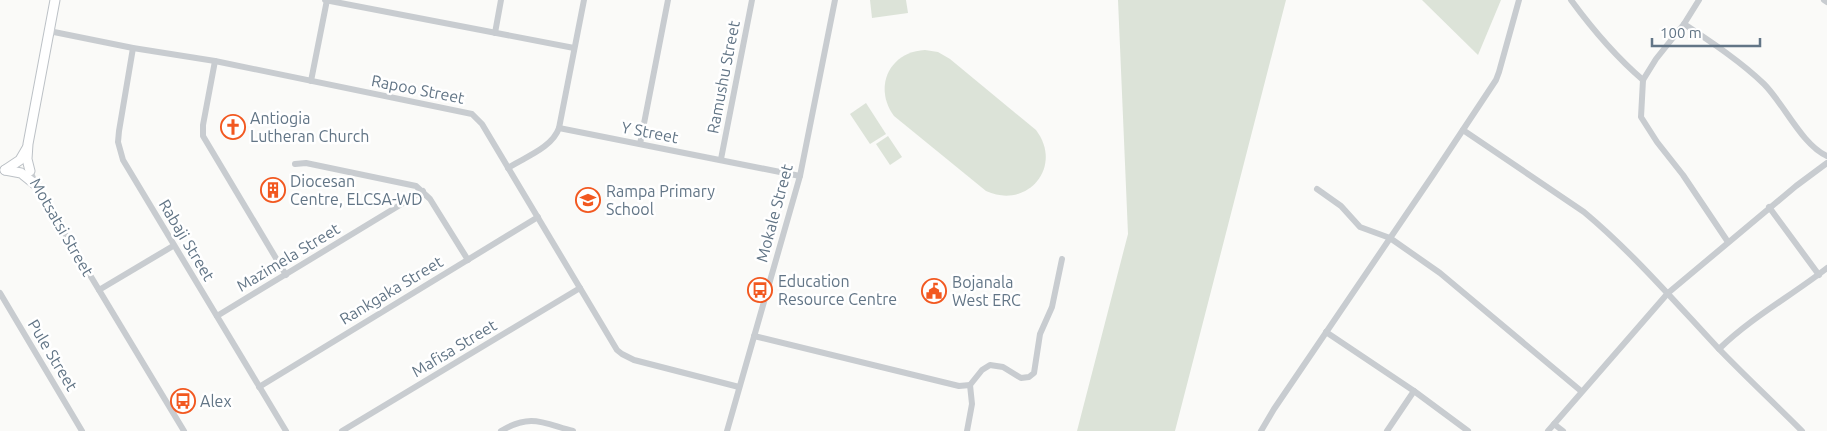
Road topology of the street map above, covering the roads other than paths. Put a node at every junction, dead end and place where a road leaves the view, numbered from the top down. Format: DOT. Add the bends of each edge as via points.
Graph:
graph roads {
  1 [pos="55,0"];
  2 [pos="326,0"];
  3 [pos="501,0"];
  4 [pos="584,0"];
  5 [pos="668,0"];
  6 [pos="752,0"];
  7 [pos="835,0"];
  8 [pos="1519,0"];
  9 [pos="1571,0"];
  10 [pos="1699,0"];
  11 [pos="1684,24"];
  12 [pos="50,31"];
  13 [pos="495,33"];
  14 [pos="134,48"];
  15 [pos="574,48"];
  16 [pos="215,61"];
  17 [pos="1643,80"];
  18 [pos="311,81"];
  19 [pos="559,128"];
  20 [pos="1463,130"];
  21 [pos="28,144"];
  22 [pos="640,144"];
  23 [pos="1827,156"];
  24 [pos="721,159"];
  25 [pos="1827,162"];
  26 [pos="295,164"];
  27 [pos="29,168"];
  28 [pos="508,168"];
  29 [pos="2,170"];
  30 [pos="800,176"];
  31 [pos="36,184"];
  32 [pos="1317,189"];
  33 [pos="423,191"];
  34 [pos="1769,208"];
  35 [pos="538,217"];
  36 [pos="1390,238"];
  37 [pos="1728,242"];
  38 [pos="173,246"];
  39 [pos="1062,258"];
  40 [pos="468,260"];
  41 [pos="1827,268"];
  42 [pos="1819,274"];
  43 [pos="286,275"];
  44 [pos="580,288"];
  45 [pos="99,290"];
  46 [pos="0,293"];
  47 [pos="1668,294"];
  48 [pos="217,316"];
  49 [pos="1326,332"];
  50 [pos="754,336"];
  51 [pos="1719,349"];
  52 [pos="970,385"];
  53 [pos="259,387"];
  54 [pos="738,387"];
  55 [pos="1414,391"];
  56 [pos="1581,391"];
  57 [pos="1554,424"];
  58 [pos="181,430"];
  59 [pos="82,431"];
  60 [pos="286,431"];
  61 [pos="342,431"];
  62 [pos="502,431"];
  63 [pos="574,431"];
  64 [pos="727,431"];
  65 [pos="968,431"];
  66 [pos="1261,431"];
  67 [pos="1387,431"];
  68 [pos="1468,431"];
  69 [pos="1548,431"];
  70 [pos="1562,431"];
  71 [pos="1802,431"];
  1 -- 12 [label="street, Motsatsi Street"];
  2 -- 13 [label="street"];
  2 -- 18 [label="street"];
  3 -- 13 [label="street"];
  4 -- 15 [label="street"];
  5 -- 22 [label="street"];
  6 -- 24 [label="street, Ramushu Street"];
  7 -- 30 [label="street, Mokale Street"];
  8 -- 20 [label="street" via="1499,72"];
  9 -- 17 [label="street" via="1619,60"];
  10 -- 11 [label="street"];
  11 -- 17 [label="street"];
  11 -- 23 [label="street" via="1764,84 1811,144"];
  12 -- 14 [label="street, Rapoo Street"];
  12 -- 21 [label="street, Motsatsi Street"];
  13 -- 15 [label="street"];
  14 -- 16 [label="street, Rapoo Street"];
  14 -- 38 [label="street, Rabaji Street" via="118,142 123,160"];
  15 -- 19 [label="street"];
  16 -- 18 [label="street, Rapoo Street"];
  16 -- 43 [label="street" via="203,136"];
  17 -- 37 [label="street" via="1641,117"];
  18 -- 28 [label="street, Rapoo Street" via="472,114 482,124"];
  19 -- 22 [label="street, Y Street"];
  19 -- 28 [label="street" via="550,143"];
  20 -- 36 [label="street"];
  20 -- 47 [label="street" via="1599,224"];
  21 -- 27 [label="street, Motsatsi Street"];
  21 -- 29 [label="street" via="20,160"];
  22 -- 24 [label="street, Y Street"];
  24 -- 30 [label="street, Y Street"];
  25 -- 34 [label="street"];
  26 -- 33 [label="street" via="306,163 408,184"];
  27 -- 29 [label="street"];
  27 -- 31 [label="street, Motsatsi Street"];
  28 -- 35 [label="street, Rapoo Street"];
  29 -- 31 [label="street" via="21,173"];
  30 -- 50 [label="street, Mokale Street"];
  31 -- 45 [label="street, Motsatsi Street"];
  32 -- 36 [label="street" via="1341,206 1360,227"];
  33 -- 40 [label="street"];
  33 -- 43 [label="street, Mazimela Street"];
  34 -- 37 [label="street"];
  34 -- 42 [label="street"];
  35 -- 40 [label="street, Rankgaka Street"];
  35 -- 44 [label="street, Rapoo Street"];
  36 -- 49 [label="street"];
  36 -- 56 [label="street" via="1440,273"];
  37 -- 47 [label="street"];
  38 -- 45 [label="street"];
  38 -- 48 [label="street, Rabaji Street"];
  39 -- 52 [label="street" via="1052,307 1040,334 1034,373 1021,378 1003,367 990,365"];
  40 -- 53 [label="street, Rankgaka Street"];
  41 -- 42 [label="street"];
  42 -- 51 [label="street" via="1758,316"];
  43 -- 48 [label="street, Mazimela Street"];
  44 -- 54 [label="street, Rapoo Street" via="622,354"];
  44 -- 61 [label="street, Mafisa Street"];
  45 -- 58 [label="street, Motsatsi Street"];
  46 -- 59 [label="street, Pule Street"];
  47 -- 51 [label="street"];
  47 -- 56 [label="street"];
  48 -- 53 [label="street, Rabaji Street"];
  49 -- 55 [label="street"];
  49 -- 66 [label="street"];
  50 -- 52 [label="street" via="958,386"];
  50 -- 54 [label="street, Mokale Street"];
  51 -- 71 [label="street"];
  52 -- 65 [label="street" via="972,404"];
  53 -- 60 [label="street, Rabaji Street"];
  54 -- 64 [label="street, Mokale Street"];
  55 -- 67 [label="street"];
  55 -- 68 [label="street"];
  56 -- 57 [label="street"];
  57 -- 69 [label="street"];
  57 -- 70 [label="street"];
  62 -- 63 [label="street" via="515,423 532,420"];
}
